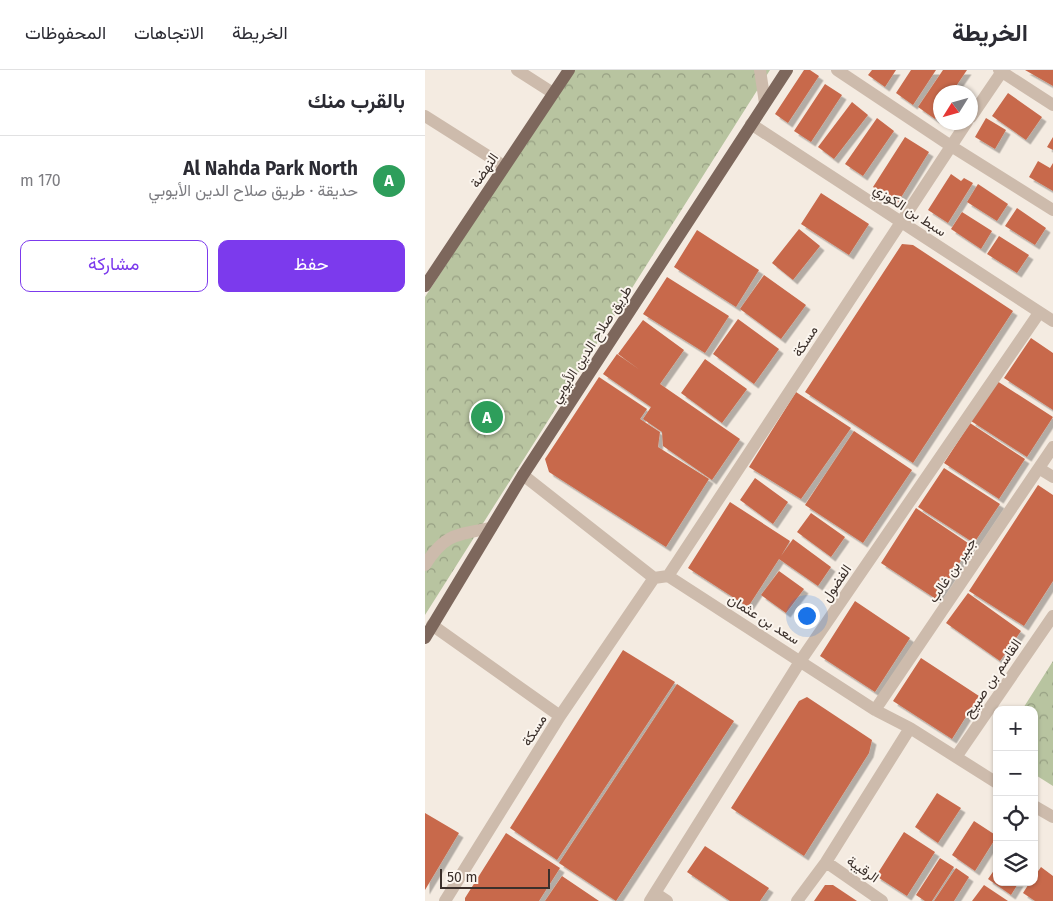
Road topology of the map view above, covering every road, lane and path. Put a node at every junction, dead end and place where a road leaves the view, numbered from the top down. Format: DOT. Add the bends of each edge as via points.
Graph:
graph roads {
  1 [pos="517,70"];
  2 [pos="569,70"];
  3 [pos="760,70"];
  4 [pos="787,70"];
  5 [pos="837,70"];
  6 [pos="1001,71"];
  7 [pos="553,93"];
  8 [pos="765,103"];
  9 [pos="1053,105"];
  10 [pos="978,106"];
  11 [pos="425,116"];
  12 [pos="751,124"];
  13 [pos="962,130"];
  14 [pos="951,146"];
  15 [pos="504,166"];
  16 [pos="1053,210"];
  17 [pos="902,222"];
  18 [pos="425,286"];
  19 [pos="1039,313"];
  20 [pos="1053,321"];
  21 [pos="1053,447"];
  22 [pos="1040,469"];
  23 [pos="523,475"];
  24 [pos="1053,477"];
  25 [pos="491,528"];
  26 [pos="425,564"];
  27 [pos="668,576"];
  28 [pos="654,578"];
  29 [pos="1053,616"];
  30 [pos="432,625"];
  31 [pos="425,638"];
  32 [pos="801,660"];
  33 [pos="875,710"];
  34 [pos="560,716"];
  35 [pos="910,728"];
  36 [pos="956,757"];
  37 [pos="993,780"];
  38 [pos="1038,808"];
  39 [pos="1053,817"];
  40 [pos="826,862"];
  41 [pos="652,897"];
  42 [pos="445,901"];
  43 [pos="667,901"];
  44 [pos="797,901"];
  45 [pos="882,901"];
  1 -- 7 [label="street"];
  2 -- 7 [label="main road, النهضة"];
  3 -- 8 [label="street"];
  4 -- 8 [label="main road, طريق صلاح الدين الأيوبي"];
  5 -- 14 [label="street"];
  6 -- 9 [label="street"];
  6 -- 10 [label="street"];
  7 -- 15 [label="main road, النهضة"];
  8 -- 12 [label="main road, طريق صلاح الدين الأيوبي"];
  11 -- 15 [label="street"];
  12 -- 17 [label="street, سبط بن الكوزي"];
  12 -- 23 [label="main road, طريق صلاح الدين الأيوبي"];
  13 -- 14 [label="street, مسكة"];
  14 -- 16 [label="street"];
  14 -- 17 [label="street, مسكة"];
  15 -- 18 [label="main road, النهضة"];
  17 -- 19 [label="street, سبط بن الكوزي"];
  17 -- 27 [label="street, مسكة"];
  19 -- 20 [label="street, سبط بن الكوزي"];
  19 -- 32 [label="street, الفضول"];
  21 -- 22 [label="street, جبير بن غالب"];
  22 -- 24 [label="street"];
  22 -- 33 [label="street, جبير بن غالب"];
  23 -- 25 [label="main road, طريق صلاح الدين الأيوبي"];
  23 -- 28 [label="street"];
  25 -- 26 [label="street" via="456,535 437,546"];
  25 -- 30 [label="main road, طريق صلاح الدين الأيوبي"];
  27 -- 28 [label="street"];
  27 -- 32 [label="street, سعد بن عثمان"];
  28 -- 34 [label="street, مسكة"];
  29 -- 36 [label="street, القاسم بن صبيح"];
  30 -- 31 [label="main road, طريق صلاح الدين الأيوبي"];
  30 -- 34 [label="street"];
  32 -- 33 [label="street, سعد بن عثمان"];
  32 -- 41 [label="street, الفضول"];
  33 -- 35 [label="street, سعد بن عثمان"];
  34 -- 42 [label="street, مسكة"];
  35 -- 36 [label="street, سعد بن عثمان"];
  35 -- 40 [label="street"];
  36 -- 37 [label="street, سعد بن عثمان"];
  38 -- 39 [label="street"];
  40 -- 44 [label="street"];
  40 -- 45 [label="street, الرقيبة"];
  41 -- 43 [label="street"];
}
